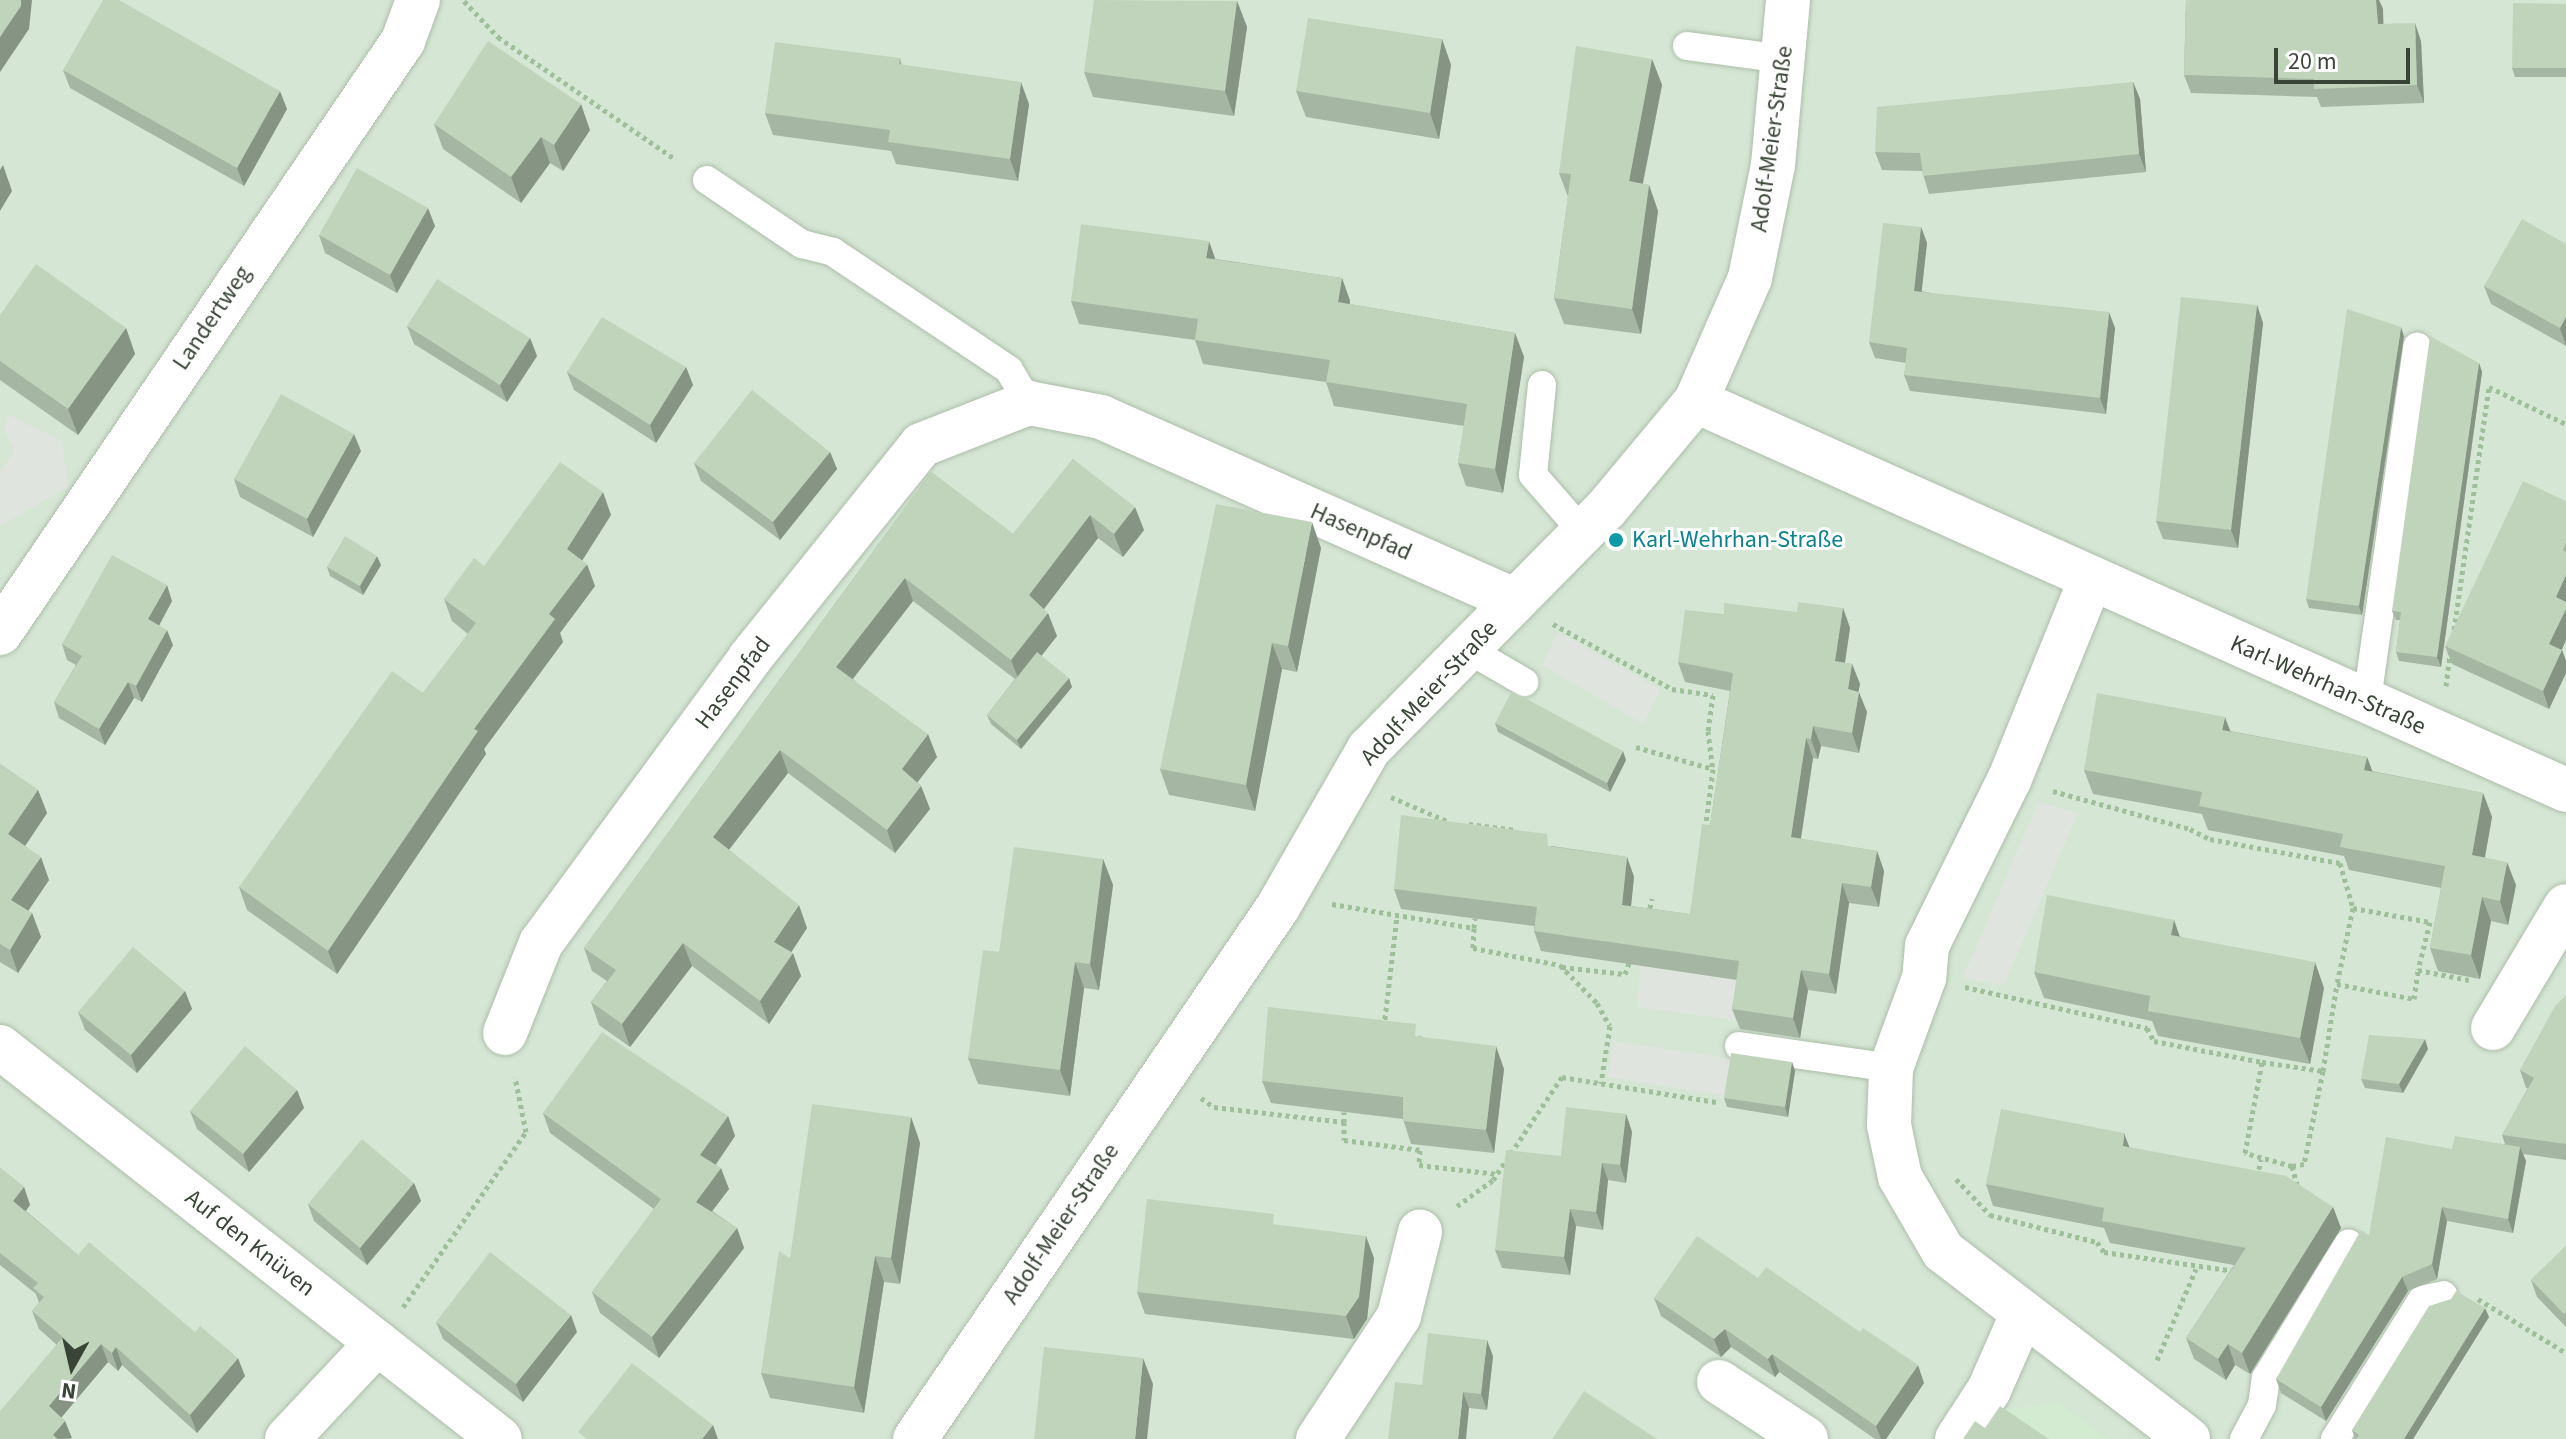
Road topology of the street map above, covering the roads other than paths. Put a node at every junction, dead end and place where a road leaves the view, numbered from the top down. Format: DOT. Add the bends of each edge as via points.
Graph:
graph roads {
  1 [pos="418,0"];
  2 [pos="1788,0"];
  3 [pos="1687,46"];
  4 [pos="1784,59"];
  5 [pos="707,180"];
  6 [pos="2417,347"];
  7 [pos="1542,385"];
  8 [pos="1696,401"];
  9 [pos="1029,403"];
  10 [pos="1582,531"];
  11 [pos="2090,581"];
  12 [pos="1514,600"];
  13 [pos="0,633"];
  14 [pos="1469,650"];
  15 [pos="1524,682"];
  16 [pos="2367,700"];
  17 [pos="2566,790"];
  18 [pos="2566,906"];
  19 [pos="2503,1010"];
  20 [pos="505,1033"];
  21 [pos="1739,1046"];
  22 [pos="0,1047"];
  23 [pos="1891,1068"];
  24 [pos="1420,1232"];
  25 [pos="2349,1243"];
  26 [pos="2443,1295"];
  27 [pos="2022,1315"];
  28 [pos="377,1343"];
  29 [pos="1719,1382"];
  30 [pos="287,1439"];
  31 [pos="500,1439"];
  32 [pos="915,1439"];
  33 [pos="1318,1439"];
  34 [pos="1806,1439"];
  35 [pos="1957,1439"];
  36 [pos="2188,1439"];
  37 [pos="2244,1439"];
  38 [pos="2335,1439"];
  1 -- 13 [label="street, Landertweg" via="403,41"];
  2 -- 4 [label="street, Adolf-Meier-Straße"];
  3 -- 4 [label="lane"];
  4 -- 8 [label="street, Adolf-Meier-Straße" via="1773,165 1750,278"];
  5 -- 9 [label="lane" via="802,244 833,252 1009,370"];
  6 -- 16 [label="lane"];
  7 -- 10 [label="lane" via="1533,475"];
  8 -- 10 [label="street, Adolf-Meier-Straße"];
  8 -- 11 [label="street, Karl-Wehrhan-Straße"];
  9 -- 12 [label="street, Hasenpfad" via="1101,417"];
  9 -- 20 [label="street, Hasenpfad" via="921,445 750,658 541,943"];
  10 -- 12 [label="street, Adolf-Meier-Straße"];
  11 -- 16 [label="street, Karl-Wehrhan-Straße"];
  11 -- 23 [label="street" via="2009,780 1927,946 1924,978"];
  12 -- 14 [label="street, Adolf-Meier-Straße"];
  14 -- 15 [label="lane"];
  14 -- 32 [label="street, Adolf-Meier-Straße" via="1369,749 1294,879"];
  16 -- 17 [label="street, Karl-Wehrhan-Straße"];
  18 -- 19 [label="street"];
  21 -- 23 [label="lane"];
  22 -- 28 [label="street, Auf den Knüven"];
  23 -- 27 [label="street" via="1889,1125 1900,1177 1943,1251"];
  24 -- 33 [label="street" via="1399,1316"];
  25 -- 37 [label="lane" via="2266,1378 2262,1405"];
  26 -- 38 [label="lane" via="2422,1300"];
  27 -- 35 [label="street" via="1989,1390"];
  27 -- 36 [label="street" via="2141,1398"];
  28 -- 30 [label="street"];
  28 -- 31 [label="street, Auf den Knüven"];
  29 -- 34 [label="street"];
}
